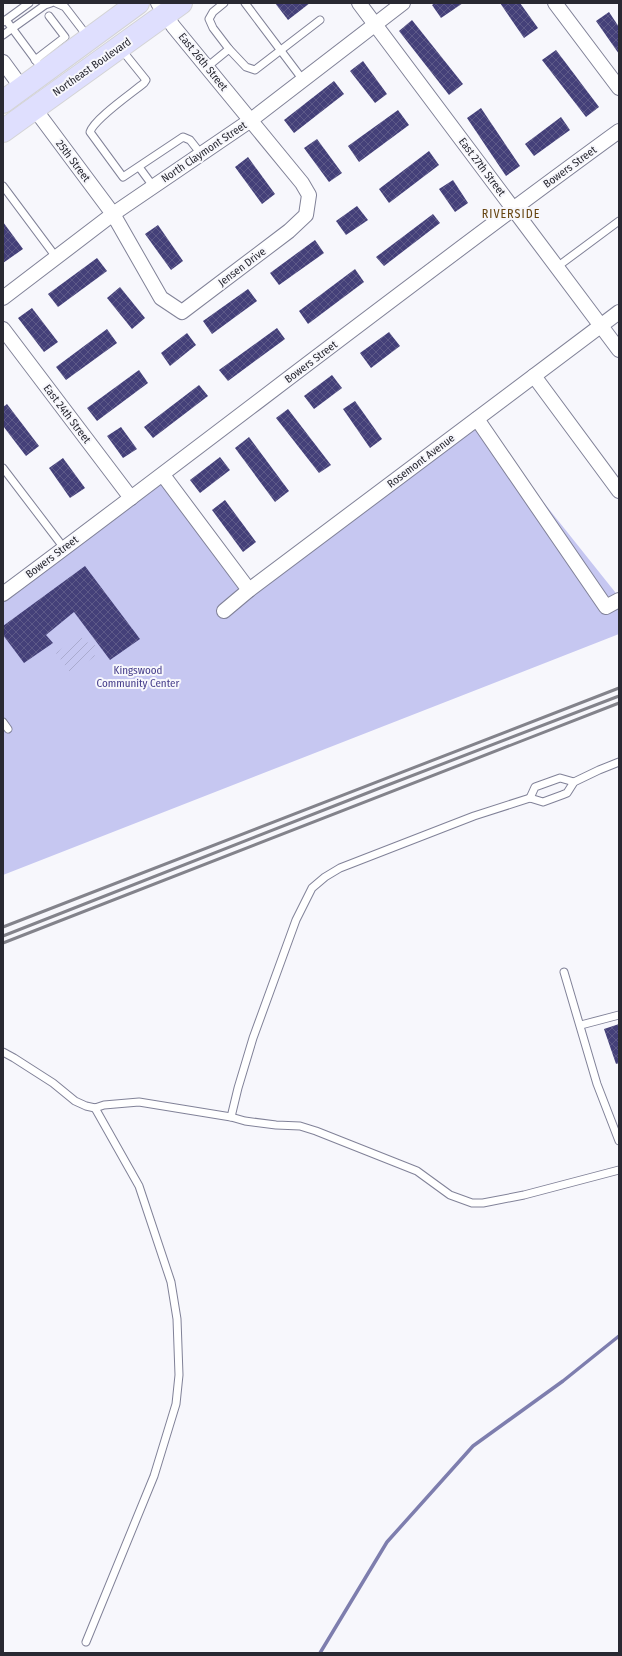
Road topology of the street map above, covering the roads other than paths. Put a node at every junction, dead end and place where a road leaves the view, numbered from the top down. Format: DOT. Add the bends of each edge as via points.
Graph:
graph roads {
  1 [pos="29,3"];
  2 [pos="51,3"];
  3 [pos="56,3"];
  4 [pos="224,3"];
  5 [pos="245,3"];
  6 [pos="359,3"];
  7 [pos="403,3"];
  8 [pos="554,3"];
  9 [pos="168,7"];
  10 [pos="126,8"];
  11 [pos="49,16"];
  12 [pos="320,20"];
  13 [pos="5,21"];
  14 [pos="374,24"];
  15 [pos="12,28"];
  16 [pos="3,35"];
  17 [pos="89,39"];
  18 [pos="120,47"];
  19 [pos="229,50"];
  20 [pos="281,50"];
  21 [pos="4,66"];
  22 [pos="40,66"];
  23 [pos="207,67"];
  24 [pos="303,80"];
  25 [pos="22,88"];
  26 [pos="619,88"];
  27 [pos="3,102"];
  28 [pos="34,108"];
  29 [pos="251,120"];
  30 [pos="3,131"];
  31 [pos="619,131"];
  32 [pos="201,154"];
  33 [pos="139,168"];
  34 [pos="3,186"];
  35 [pos="153,186"];
  36 [pos="513,208"];
  37 [pos="112,214"];
  38 [pos="619,221"];
  39 [pos="56,257"];
  40 [pos="557,267"];
  41 [pos="3,298"];
  42 [pos="619,312"];
  43 [pos="601,327"];
  44 [pos="3,329"];
  45 [pos="619,350"];
  46 [pos="534,376"];
  47 [pos="477,419"];
  48 [pos="3,468"];
  49 [pos="163,475"];
  50 [pos="619,491"];
  51 [pos="132,498"];
  52 [pos="64,548"];
  53 [pos="248,590"];
  54 [pos="3,592"];
  55 [pos="619,600"];
  56 [pos="224,611"];
  57 [pos="3,722"];
  58 [pos="8,729"];
  59 [pos="619,762"];
  60 [pos="574,782"];
  61 [pos="530,798"];
  62 [pos="564,972"];
  63 [pos="619,1015"];
  64 [pos="581,1025"];
  65 [pos="3,1052"];
  66 [pos="95,1108"];
  67 [pos="231,1117"];
  68 [pos="619,1141"];
  69 [pos="619,1170"];
  70 [pos="86,1642"];
  1 -- 13 [label="lane"];
  2 -- 15 [label="lane" via="45,4"];
  3 -- 17 [label="lane" via="65,7"];
  4 -- 19 [label="lane" via="213,12 209,20"];
  5 -- 20 [label="lane"];
  6 -- 14 [label="street, East 27th Street"];
  7 -- 14 [label="street, North Claymont Street"];
  8 -- 26 [label="street"];
  9 -- 18 [label="main road, Northeast Boulevard"];
  9 -- 23 [label="street, East 26th Street"];
  10 -- 17 [label="main road"];
  11 -- 22 [label="lane" via="64,37"];
  12 -- 20 [label="lane"];
  13 -- 15 [label="lane"];
  14 -- 24 [label="street, North Claymont Street"];
  14 -- 36 [label="street, East 27th Street"];
  15 -- 16 [label="lane"];
  15 -- 22 [label="lane"];
  17 -- 22 [label="main road"];
  18 -- 28 [label="main road, Northeast Boulevard"];
  18 -- 33 [label="lane" via="146,80 102,117 90,132 123,177"];
  19 -- 20 [label="lane" via="246,67 255,70"];
  19 -- 23 [label="lane"];
  20 -- 24 [label="lane"];
  21 -- 25 [label="street"];
  22 -- 25 [label="main road"];
  23 -- 29 [label="street, East 26th Street"];
  24 -- 29 [label="street, North Claymont Street"];
  25 -- 27 [label="main road"];
  28 -- 30 [label="main road, Northeast Boulevard"];
  28 -- 37 [label="street, 25th Street"];
  29 -- 32 [label="street, North Claymont Street"];
  29 -- 37 [label="street, Jensen Drive" via="302,183 308,195 306,215 289,231 182,312 161,298"];
  31 -- 36 [label="street, Bowers Street"];
  32 -- 33 [label="lane" via="190,140 183,137"];
  32 -- 35 [label="street, North Claymont Street"];
  33 -- 35 [label="lane"];
  34 -- 39 [label="lane"];
  35 -- 37 [label="street, North Claymont Street"];
  36 -- 40 [label="street, East 27th Street"];
  36 -- 49 [label="street, Bowers Street"];
  37 -- 39 [label="street, North Claymont Street"];
  38 -- 40 [label="lane"];
  39 -- 41 [label="street, North Claymont Street"];
  40 -- 43 [label="street, East 27th Street"];
  42 -- 43 [label="street, Rosemont Avenue"];
  43 -- 45 [label="street, East 27th Street"];
  43 -- 46 [label="street, Rosemont Avenue"];
  44 -- 51 [label="street, East 24th Street"];
  46 -- 47 [label="street, Rosemont Avenue"];
  46 -- 50 [label="street"];
  47 -- 53 [label="street, Rosemont Avenue"];
  47 -- 55 [label="street" via="606,607"];
  48 -- 52 [label="lane"];
  49 -- 51 [label="street, Bowers Street"];
  49 -- 53 [label="street"];
  51 -- 52 [label="street, Bowers Street"];
  52 -- 54 [label="street, Bowers Street"];
  53 -- 56 [label="street, Rosemont Avenue"];
  57 -- 58 [label="lane"];
  59 -- 60 [label="lane"];
  60 -- 61 [label="lane" via="566,793 543,802"];
  60 -- 61 [label="lane" via="560,778 534,787"];
  61 -- 67 [label="lane" via="474,816 366,858 325,877 312,888 296,920 270,987"];
  62 -- 64 [label="lane"];
  63 -- 64 [label="lane"];
  64 -- 68 [label="lane" via="597,1084"];
  65 -- 66 [label="lane" via="53,1083 75,1101"];
  66 -- 67 [label="lane" via="139,1102"];
  66 -- 70 [label="lane" via="138,1186 171,1282 177,1319 179,1382 176,1404 154,1476"];
  67 -- 69 [label="lane" via="245,1121 300,1126 316,1131 417,1171 450,1196 472,1203 524,1194"];
}
